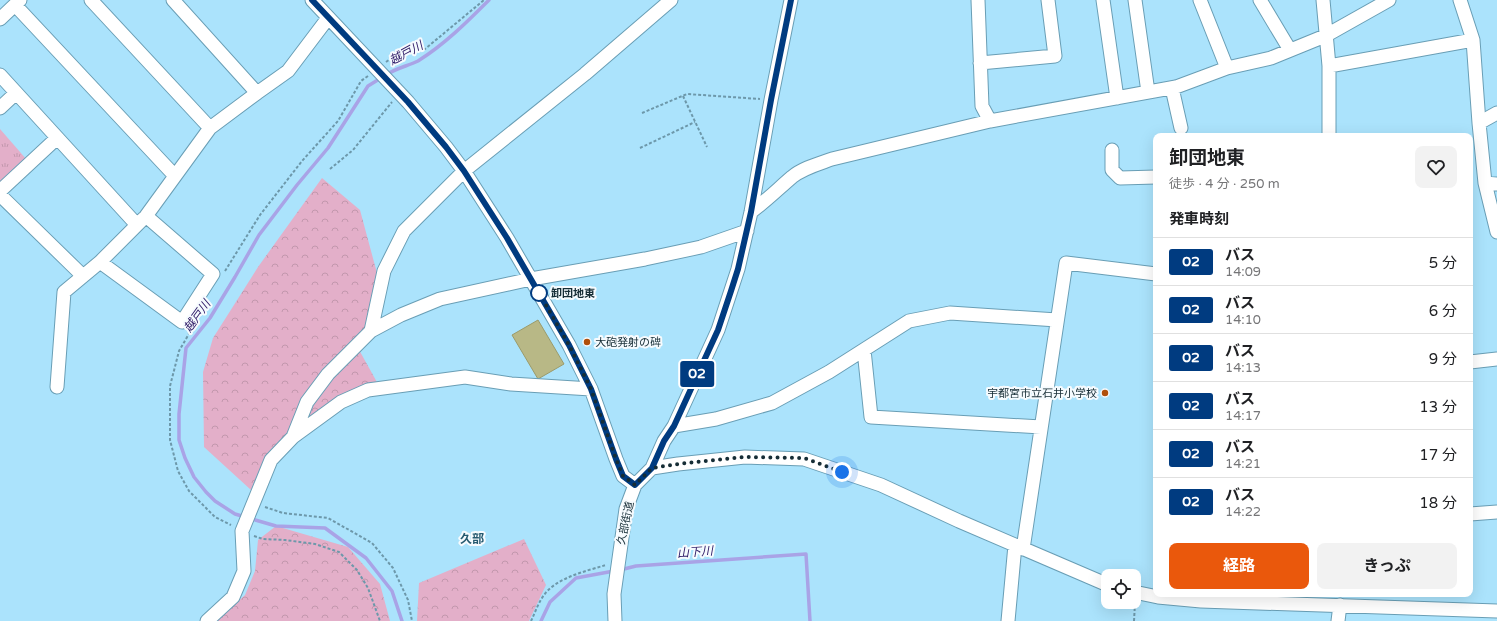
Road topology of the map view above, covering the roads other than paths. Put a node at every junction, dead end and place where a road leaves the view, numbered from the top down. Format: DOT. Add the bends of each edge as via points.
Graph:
graph roads {
  1 [pos="91,0"];
  2 [pos="173,0"];
  3 [pos="312,0"];
  4 [pos="671,0"];
  5 [pos="791,0"];
  6 [pos="978,0"];
  7 [pos="1048,0"];
  8 [pos="1103,0"];
  9 [pos="1135,0"];
  10 [pos="1200,0"];
  11 [pos="1260,0"];
  12 [pos="1323,0"];
  13 [pos="1389,0"];
  14 [pos="1460,0"];
  15 [pos="18,2"];
  16 [pos="328,18"];
  17 [pos="0,19"];
  18 [pos="1325,36"];
  19 [pos="1473,40"];
  20 [pos="1290,50"];
  21 [pos="980,63"];
  22 [pos="1328,66"];
  23 [pos="1227,68"];
  24 [pos="0,75"];
  25 [pos="1172,88"];
  26 [pos="1148,92"];
  27 [pos="16,93"];
  28 [pos="257,93"];
  29 [pos="1117,98"];
  30 [pos="0,108"];
  31 [pos="1497,113"];
  32 [pos="990,121"];
  33 [pos="1479,123"];
  34 [pos="210,128"];
  35 [pos="1181,128"];
  36 [pos="1329,133"];
  37 [pos="57,138"];
  38 [pos="1112,150"];
  39 [pos="464,171"];
  40 [pos="175,176"];
  41 [pos="1153,177"];
  42 [pos="1491,183"];
  43 [pos="0,191"];
  44 [pos="0,195"];
  45 [pos="751,212"];
  46 [pos="142,221"];
  47 [pos="746,231"];
  48 [pos="1497,232"];
  49 [pos="100,262"];
  50 [pos="1153,274"];
  51 [pos="83,276"];
  52 [pos="531,279"];
  53 [pos="1057,320"];
  54 [pos="371,331"];
  55 [pos="864,350"];
  56 [pos="1497,359"];
  57 [pos="1473,362"];
  58 [pos="56,388"];
  59 [pos="591,389"];
  60 [pos="674,426"];
  61 [pos="1041,427"];
  62 [pos="293,437"];
  63 [pos="652,468"];
  64 [pos="635,485"];
  65 [pos="1497,512"];
  66 [pos="1473,514"];
  67 [pos="1019,547"];
  68 [pos="1101,582"];
  69 [pos="1141,593"];
  70 [pos="1153,596"];
  71 [pos="1158,597"];
  72 [pos="1343,601"];
  73 [pos="1497,611"];
  74 [pos="208,621"];
  75 [pos="615,621"];
  76 [pos="1008,621"];
  77 [pos="1338,621"];
  1 -- 34 [label="street"];
  2 -- 28 [label="street"];
  3 -- 16 [label="street"];
  4 -- 39 [label="street"];
  5 -- 45 [label="street, 久部街道"];
  6 -- 21 [label="street"];
  7 -- 21 [label="street" via="1055,56"];
  8 -- 29 [label="street"];
  9 -- 26 [label="street"];
  10 -- 23 [label="street"];
  11 -- 20 [label="street"];
  12 -- 18 [label="street"];
  13 -- 18 [label="street"];
  14 -- 19 [label="street"];
  15 -- 17 [label="street"];
  15 -- 40 [label="street"];
  16 -- 28 [label="street" via="288,71"];
  16 -- 39 [label="street" via="398,92"];
  18 -- 20 [label="street"];
  18 -- 22 [label="street"];
  19 -- 22 [label="street"];
  19 -- 33 [label="street"];
  20 -- 23 [label="street" via="1271,58"];
  21 -- 32 [label="street" via="982,106"];
  22 -- 36 [label="street"];
  23 -- 25 [label="street"];
  24 -- 27 [label="street"];
  25 -- 26 [label="street"];
  25 -- 35 [label="street"];
  26 -- 29 [label="street"];
  27 -- 30 [label="street"];
  27 -- 37 [label="street"];
  28 -- 34 [label="street"];
  29 -- 32 [label="street"];
  31 -- 33 [label="street"];
  32 -- 45 [label="street" via="832,159 813,166 793,176"];
  33 -- 42 [label="street"];
  34 -- 40 [label="street"];
  37 -- 43 [label="street"];
  37 -- 46 [label="street"];
  38 -- 41 [label="street" via="1112,170 1120,178"];
  39 -- 52 [label="street"];
  39 -- 54 [label="street" via="404,231 384,271"];
  40 -- 46 [label="street"];
  42 -- 48 [label="street"];
  44 -- 51 [label="street"];
  45 -- 47 [label="street, 久部街道"];
  46 -- 49 [label="street"];
  46 -- 49 [label="street" via="213,274 182,322"];
  47 -- 52 [label="street" via="701,247"];
  47 -- 60 [label="street, 久部街道" via="738,269 718,330"];
  49 -- 51 [label="street"];
  50 -- 53 [label="street" via="1066,263"];
  51 -- 58 [label="street" via="64,292"];
  52 -- 54 [label="street" via="440,299"];
  52 -- 59 [label="street"];
  53 -- 55 [label="street" via="950,313 909,321"];
  53 -- 61 [label="street"];
  54 -- 62 [label="street" via="328,374 307,402"];
  55 -- 60 [label="street" via="772,403 716,419"];
  55 -- 61 [label="street" via="871,417"];
  56 -- 57 [label="street"];
  59 -- 62 [label="street" via="465,378 368,390 342,402"];
  59 -- 64 [label="street" via="623,476"];
  60 -- 63 [label="street, 久部街道"];
  61 -- 67 [label="street"];
  62 -- 74 [label="street" via="271,460 242,531 244,571 233,597"];
  63 -- 64 [label="street, 久部街道"];
  63 -- 67 [label="street" via="745,457 804,458 881,485"];
  64 -- 75 [label="street, 久部街道" via="626,509 618,561 614,594"];
  65 -- 66 [label="street"];
  67 -- 68 [label="street"];
  67 -- 76 [label="street"];
  69 -- 70 [label="street"];
  71 -- 72 [label="street" via="1201,601"];
  72 -- 73 [label="street"];
  72 -- 77 [label="street"];
}
